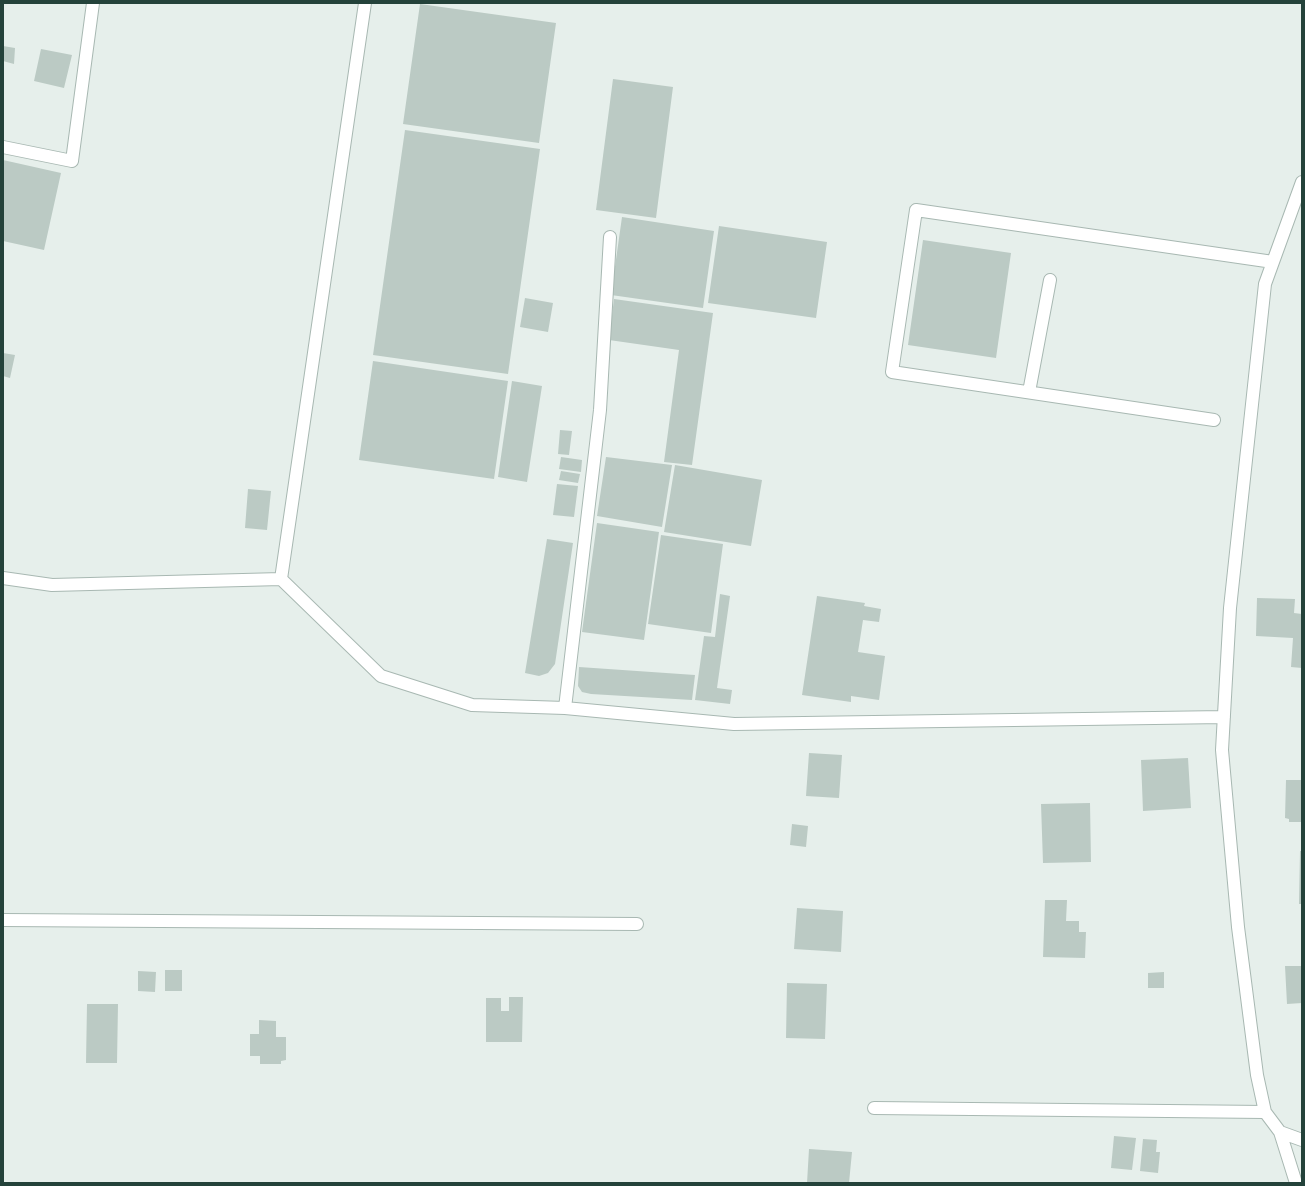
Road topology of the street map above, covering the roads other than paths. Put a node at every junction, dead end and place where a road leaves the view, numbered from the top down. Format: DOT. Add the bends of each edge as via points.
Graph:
graph roads {
  1 [pos="93,3"];
  2 [pos="366,3"];
  3 [pos="3,147"];
  4 [pos="1302,182"];
  5 [pos="610,237"];
  6 [pos="1273,262"];
  7 [pos="1050,280"];
  8 [pos="1029,392"];
  9 [pos="1214,420"];
  10 [pos="3,578"];
  11 [pos="281,579"];
  12 [pos="565,708"];
  13 [pos="1224,717"];
  14 [pos="3,920"];
  15 [pos="637,924"];
  16 [pos="874,1108"];
  17 [pos="1265,1112"];
  18 [pos="1280,1132"];
  19 [pos="1302,1140"];
  20 [pos="1296,1183"];
  1 -- 3 [label="street" via="72,161"];
  2 -- 11 [label="street"];
  4 -- 6 [label="street"];
  5 -- 12 [label="street" via="600,410"];
  6 -- 8 [label="street" via="916,210 892,372"];
  6 -- 13 [label="street" via="1265,284 1230,608"];
  7 -- 8 [label="street"];
  8 -- 9 [label="street"];
  10 -- 11 [label="street" via="52,585"];
  11 -- 12 [label="street" via="381,676 472,705"];
  12 -- 13 [label="street" via="734,724"];
  13 -- 17 [label="street" via="1222,750 1238,927 1257,1075"];
  14 -- 15 [label="street"];
  16 -- 17 [label="street"];
  17 -- 18 [label="street"];
  18 -- 19 [label="street"];
  18 -- 20 [label="street"];
}
